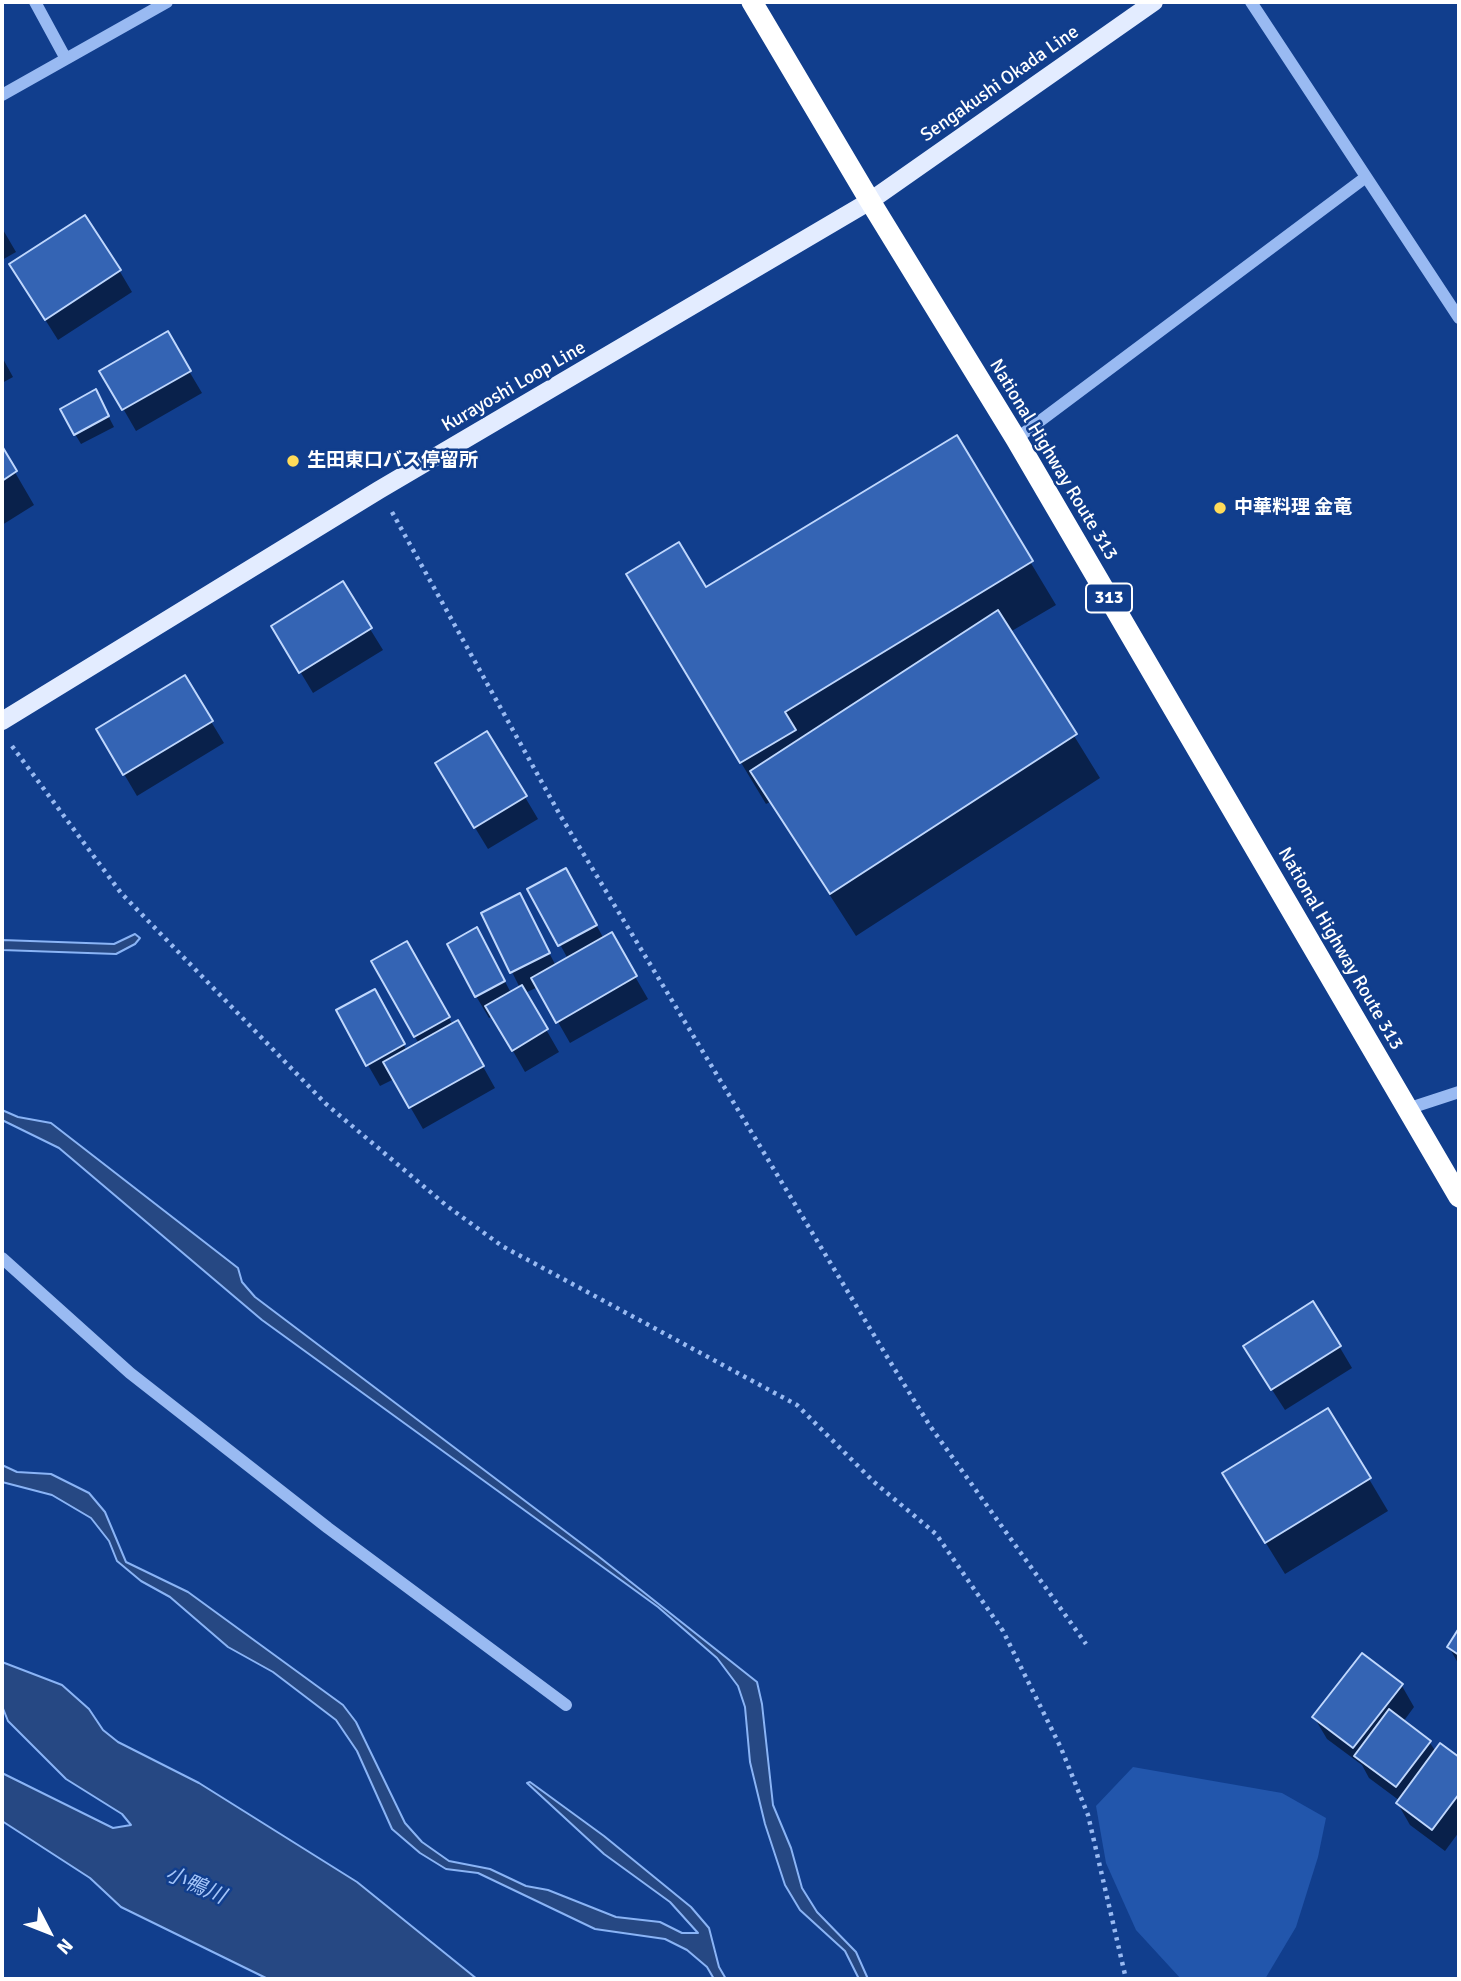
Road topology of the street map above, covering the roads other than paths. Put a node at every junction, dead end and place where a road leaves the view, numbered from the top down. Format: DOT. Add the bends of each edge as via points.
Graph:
graph roads {
  1 [pos="35,2"];
  2 [pos="167,2"];
  3 [pos="752,2"];
  4 [pos="1154,2"];
  5 [pos="1251,2"];
  6 [pos="66,59"];
  7 [pos="2,96"];
  8 [pos="1366,177"];
  9 [pos="870,201"];
  10 [pos="1459,318"];
  11 [pos="1016,439"];
  12 [pos="2,721"];
  13 [pos="1459,1092"];
  14 [pos="1407,1109"];
  15 [pos="1459,1198"];
  16 [pos="2,1258"];
  17 [pos="566,1705"];
  1 -- 6 [label="street"];
  2 -- 6 [label="street"];
  3 -- 9 [label="highway, National Highway Route 313 / 313"];
  4 -- 9 [label="main road, Sengakushi Okada Line"];
  5 -- 8 [label="street"];
  6 -- 7 [label="street"];
  8 -- 10 [label="street"];
  8 -- 11 [label="street"];
  9 -- 11 [label="highway, National Highway Route 313 / 313"];
  9 -- 12 [label="main road, Kurayoshi Loop Line" via="379,490"];
  11 -- 14 [label="highway, National Highway Route 313 / 313"];
  13 -- 14 [label="street"];
  14 -- 15 [label="highway, National Highway Route 313 / 313"];
  16 -- 17 [label="street" via="141,1381 328,1528"];
}
